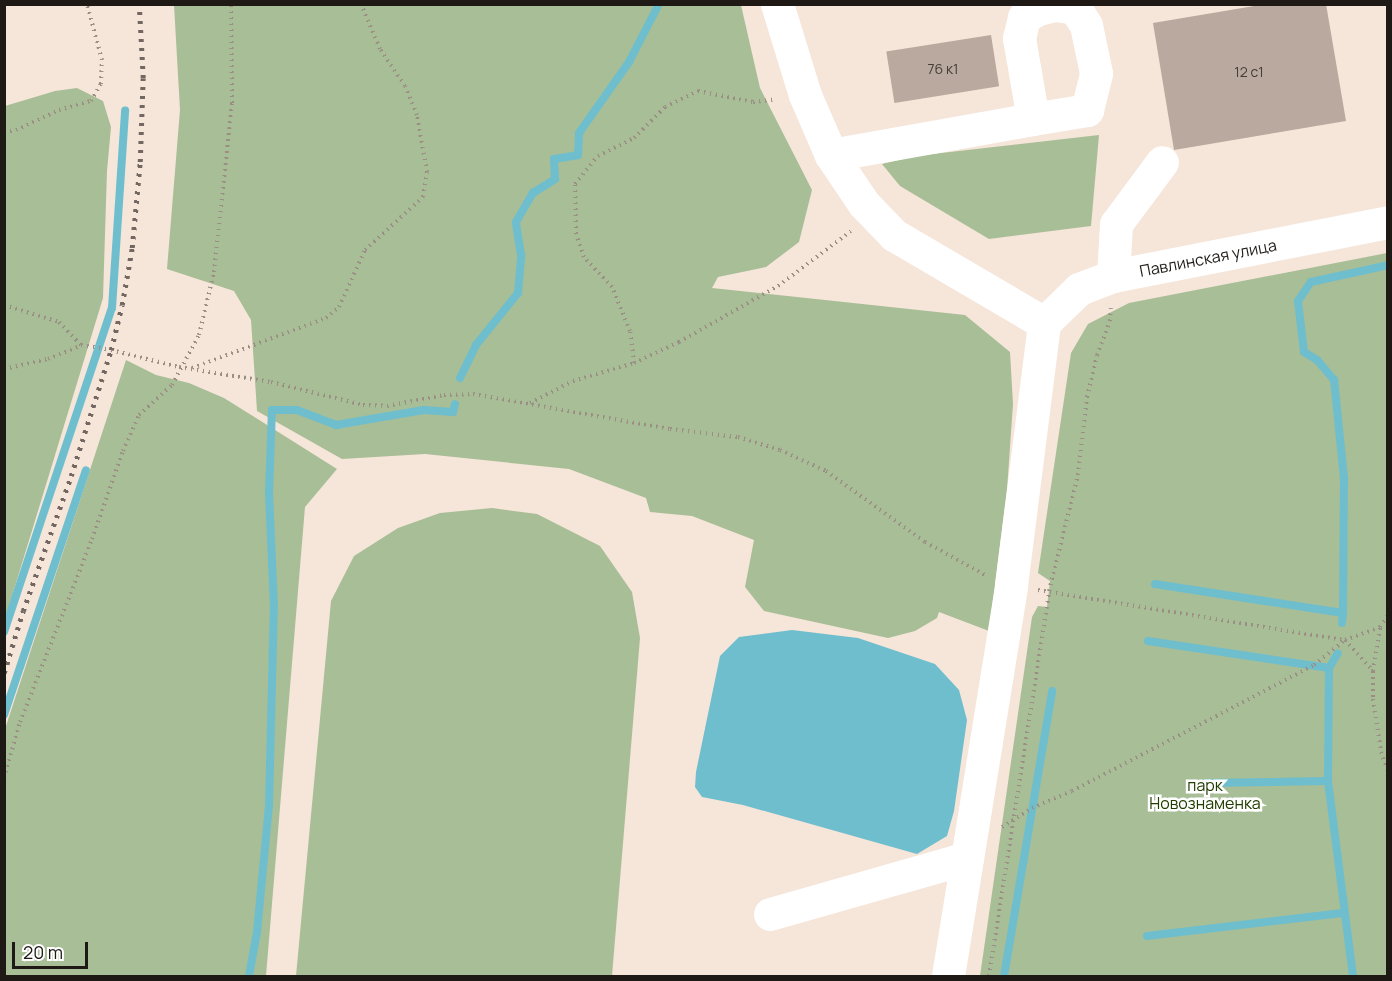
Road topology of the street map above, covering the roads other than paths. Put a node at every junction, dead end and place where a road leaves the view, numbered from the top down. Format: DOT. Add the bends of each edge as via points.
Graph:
graph roads {
  1 [pos="777,4"];
  2 [pos="1033,119"];
  3 [pos="831,155"];
  4 [pos="1162,162"];
  5 [pos="1388,222"];
  6 [pos="1113,276"];
  7 [pos="1044,323"];
  8 [pos="967,858"];
  9 [pos="770,914"];
  10 [pos="948,976"];
  1 -- 3 [label="street" via="805,94"];
  2 -- 3 [label="street"];
  3 -- 7 [label="street" via="873,214 894,235"];
  4 -- 6 [label="street" via="1116,224"];
  5 -- 6 [label="street, Павлинская улица"];
  6 -- 7 [label="street, Павлинская улица" via="1079,289"];
  7 -- 8 [label="street" via="1011,585"];
  8 -- 9 [label="street"];
  8 -- 10 [label="street"];
}
